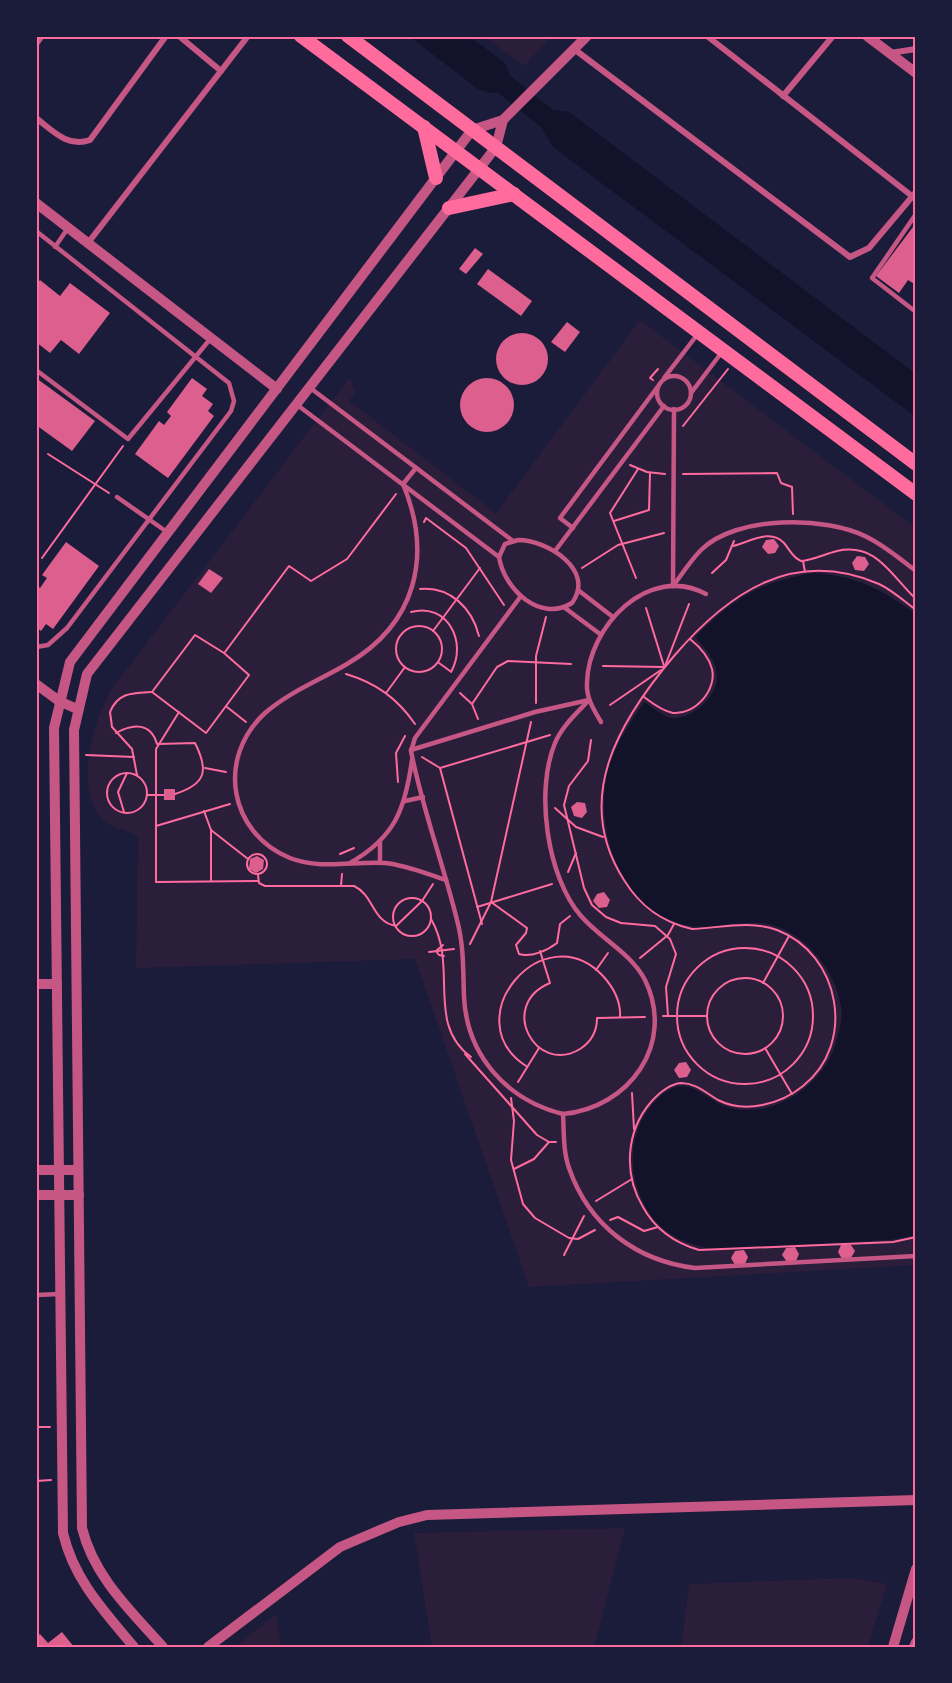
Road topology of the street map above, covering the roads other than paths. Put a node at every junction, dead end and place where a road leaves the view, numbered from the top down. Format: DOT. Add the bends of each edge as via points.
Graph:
graph roads {
  1 [pos="42,36"];
  2 [pos="166,36"];
  3 [pos="179,36"];
  4 [pos="248,36"];
  5 [pos="301,36"];
  6 [pos="348,36"];
  7 [pos="587,36"];
  8 [pos="708,36"];
  9 [pos="832,36"];
  10 [pos="867,36"];
  11 [pos="36,44"];
  12 [pos="574,49"];
  13 [pos="916,49"];
  14 [pos="890,53"];
  15 [pos="221,71"];
  16 [pos="916,73"];
  17 [pos="783,96"];
  18 [pos="36,118"];
  19 [pos="505,119"];
  20 [pos="423,127"];
  21 [pos="472,130"];
  22 [pos="496,147"];
  23 [pos="456,152"];
  24 [pos="479,169"];
  25 [pos="436,178"];
  26 [pos="513,194"];
  27 [pos="914,194"];
  28 [pos="36,203"];
  29 [pos="448,208"];
  30 [pos="916,214"];
  31 [pos="68,228"];
  32 [pos="36,231"];
  33 [pos="88,243"];
  34 [pos="55,247"];
  35 [pos="916,312"];
  36 [pos="699,332"];
  37 [pos="211,338"];
  38 [pos="723,350"];
  39 [pos="194,356"];
  40 [pos="36,370"];
  41 [pos="661,383"];
  42 [pos="309,387"];
  43 [pos="277,388"];
  44 [pos="691,393"];
  45 [pos="297,404"];
  46 [pos="664,406"];
  47 [pos="674,410"];
  48 [pos="916,464"];
  49 [pos="416,468"];
  50 [pos="403,484"];
  51 [pos="916,494"];
  52 [pos="117,497"];
  53 [pos="148,519"];
  54 [pos="573,528"];
  55 [pos="167,533"];
  56 [pos="513,541"];
  57 [pos="555,551"];
  58 [pos="499,557"];
  59 [pos="916,571"];
  60 [pos="673,586"];
  61 [pos="579,590"];
  62 [pos="706,594"];
  63 [pos="521,596"];
  64 [pos="565,608"];
  65 [pos="613,616"];
  66 [pos="600,634"];
  67 [pos="36,647"];
  68 [pos="36,684"];
  69 [pos="589,700"];
  70 [pos="59,701"];
  71 [pos="77,709"];
  72 [pos="601,722"];
  73 [pos="411,750"];
  74 [pos="412,758"];
  75 [pos="423,797"];
  76 [pos="405,801"];
  77 [pos="380,841"];
  78 [pos="380,863"];
  79 [pos="345,864"];
  80 [pos="446,880"];
  81 [pos="36,984"];
  82 [pos="57,984"];
  83 [pos="563,1113"];
  84 [pos="36,1170"];
  85 [pos="59,1170"];
  86 [pos="78,1170"];
  87 [pos="36,1195"];
  88 [pos="60,1195"];
  89 [pos="78,1195"];
  90 [pos="916,1256"];
  91 [pos="62,1294"];
  92 [pos="36,1295"];
  93 [pos="916,1500"];
  94 [pos="916,1569"];
  95 [pos="916,1642"];
  96 [pos="134,1647"];
  97 [pos="163,1647"];
  98 [pos="208,1647"];
  99 [pos="893,1647"];
  100 [pos="915,1647"];
  1 -- 11 [label="street"];
  2 -- 18 [label="street" via="90,140 78,144 67,141"];
  3 -- 15 [label="street"];
  4 -- 15 [label="street"];
  5 -- 20 [label="main road"];
  6 -- 21 [label="main road"];
  7 -- 12 [label="street"];
  8 -- 17 [label="street"];
  9 -- 17 [label="street"];
  10 -- 14 [label="street"];
  12 -- 19 [label="street"];
  12 -- 27 [label="street" via="850,257 869,248"];
  13 -- 14 [label="street"];
  14 -- 16 [label="street"];
  15 -- 33 [label="street"];
  17 -- 27 [label="street"];
  19 -- 21 [label="street"];
  19 -- 22 [label="street"];
  20 -- 23 [label="main road"];
  20 -- 25 [label="main road"];
  21 -- 22 [label="main road"];
  21 -- 23 [label="street"];
  22 -- 24 [label="street"];
  22 -- 48 [label="main road"];
  23 -- 24 [label="main road"];
  23 -- 25 [label="street"];
  24 -- 26 [label="main road"];
  24 -- 29 [label="street"];
  25 -- 43 [label="street"];
  26 -- 29 [label="main road"];
  26 -- 36 [label="main road"];
  28 -- 31 [label="street"];
  29 -- 42 [label="street"];
  30 -- 35 [label="lane" via="872,278"];
  31 -- 33 [label="street"];
  31 -- 34 [label="lane"];
  32 -- 34 [label="lane"];
  33 -- 37 [label="street"];
  34 -- 39 [label="lane"];
  36 -- 38 [label="main road"];
  36 -- 41 [label="lane"];
  37 -- 39 [label="lane"];
  37 -- 43 [label="street"];
  38 -- 44 [label="lane"];
  38 -- 51 [label="main road"];
  39 -- 40 [label="lane" via="128,439"];
  39 -- 53 [label="lane" via="229,383 234,401 231,411"];
  41 -- 44 [label="lane" via="672,376 682,378"];
  41 -- 46 [label="lane" via="658,396"];
  41 -- 54 [label="lane" via="560,518"];
  42 -- 45 [label="street"];
  42 -- 49 [label="lane"];
  43 -- 55 [label="street"];
  44 -- 47 [label="lane" via="685,406"];
  45 -- 50 [label="lane"];
  45 -- 71 [label="street" via="87,674"];
  46 -- 47 [label="lane"];
  46 -- 54 [label="lane"];
  47 -- 60 [label="lane"];
  49 -- 50 [label="lane"];
  49 -- 56 [label="lane"];
  50 -- 58 [label="lane"];
  50 -- 79 [label="lane" via="418,539 416,573 409,597 383,637 366,652 282,700 253,727 238,753 234,774 238,801 250,826 277,852 311,864"];
  52 -- 53 [label="lane"];
  53 -- 55 [label="lane"];
  53 -- 67 [label="lane" via="67,628 48,645"];
  54 -- 57 [label="lane"];
  55 -- 70 [label="street" via="70,662"];
  56 -- 57 [label="lane" via="540,543"];
  56 -- 58 [label="lane" via="505,544"];
  57 -- 61 [label="lane" via="575,573"];
  58 -- 63 [label="lane" via="505,578"];
  59 -- 60 [label="lane" via="857,533 829,524 794,522 759,525 702,548"];
  60 -- 62 [label="lane" via="695,588"];
  60 -- 65 [label="lane" via="642,595"];
  61 -- 64 [label="lane"];
  61 -- 65 [label="lane"];
  63 -- 64 [label="lane" via="549,609"];
  63 -- 73 [label="lane" via="420,731"];
  64 -- 66 [label="lane"];
  65 -- 66 [label="lane"];
  66 -- 69 [label="lane" via="591,655 586,684"];
  68 -- 70 [label="street"];
  69 -- 72 [label="lane"];
  69 -- 73 [label="lane" via="535,712"];
  69 -- 83 [label="lane" via="561,732 549,765 550,841 561,881 578,912 633,963 648,988 654,1017 652,1043 645,1063 627,1085 614,1098 597,1106"];
  70 -- 71 [label="street"];
  70 -- 82 [label="street" via="54,728"];
  71 -- 86 [label="street" via="74,755"];
  73 -- 74 [label="lane"];
  74 -- 75 [label="lane"];
  74 -- 76 [label="lane"];
  75 -- 76 [label="lane"];
  75 -- 80 [label="lane"];
  76 -- 77 [label="lane" via="395,824"];
  77 -- 78 [label="lane"];
  77 -- 79 [label="lane"];
  78 -- 79 [label="lane"];
  78 -- 80 [label="lane"];
  80 -- 83 [label="lane" via="463,951 466,1013 487,1066 513,1092 541,1108"];
  81 -- 82 [label="street"];
  82 -- 85 [label="street"];
  83 -- 90 [label="lane" via="569,1167 588,1205 618,1240 659,1261 695,1268"];
  84 -- 85 [label="street"];
  85 -- 86 [label="street"];
  85 -- 88 [label="street"];
  86 -- 89 [label="street"];
  87 -- 88 [label="street"];
  88 -- 89 [label="street"];
  88 -- 91 [label="street"];
  89 -- 97 [label="street" via="82,1528 104,1579"];
  91 -- 92 [label="lane"];
  91 -- 96 [label="street" via="63,1533 87,1590"];
  93 -- 98 [label="street" via="428,1515 399,1522 340,1547"];
  94 -- 99 [label="street"];
  95 -- 100 [label="street"];
}
